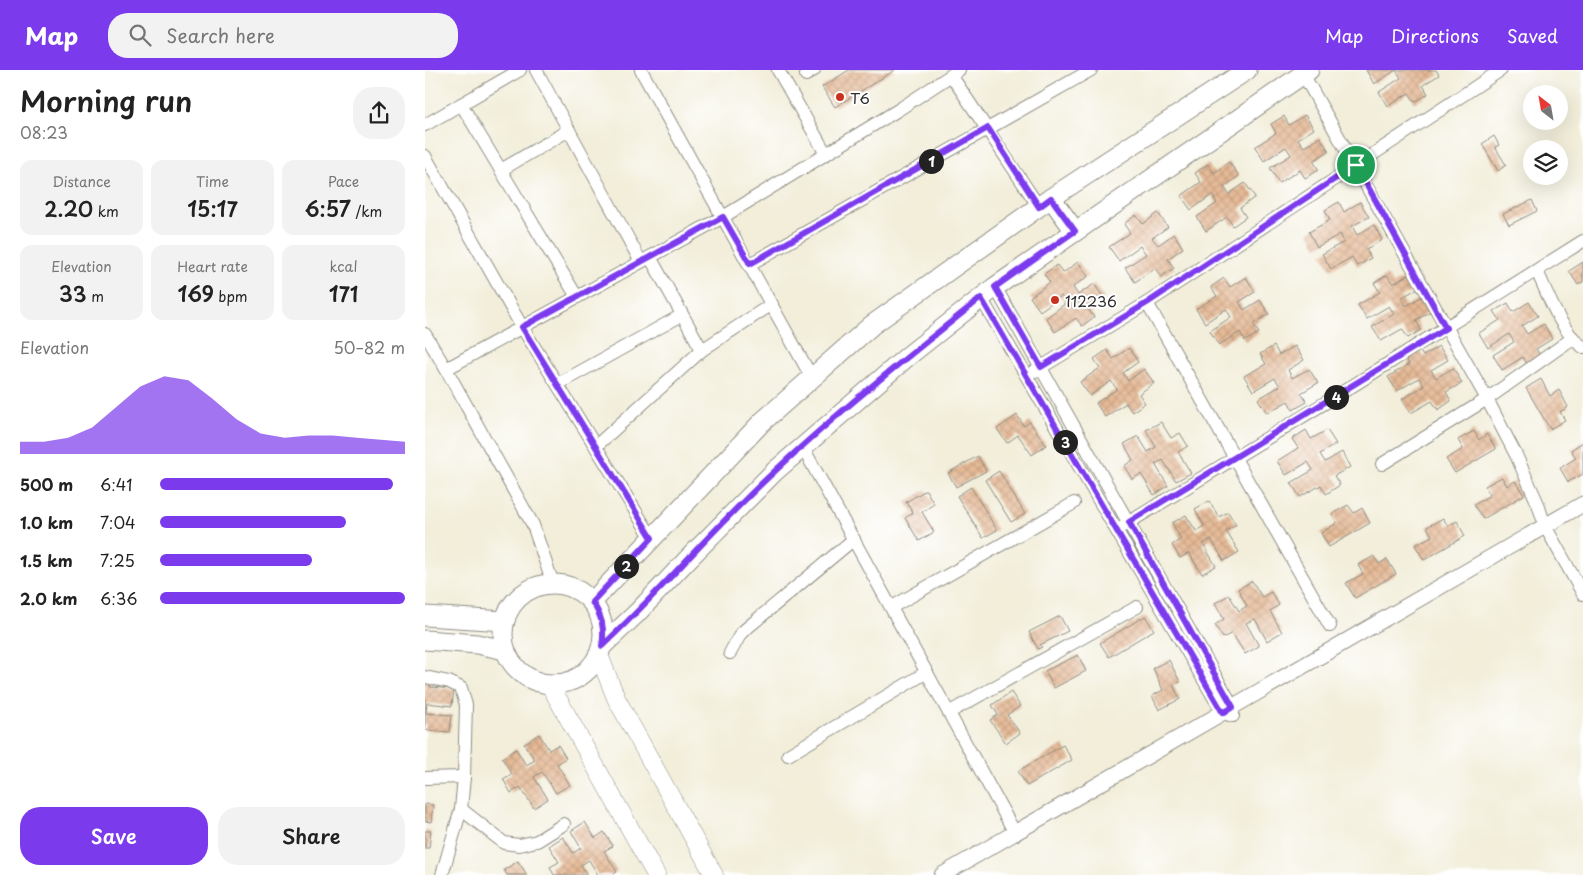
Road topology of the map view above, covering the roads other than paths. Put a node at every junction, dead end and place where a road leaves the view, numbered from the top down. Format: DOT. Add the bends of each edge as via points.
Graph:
graph roads {
  1 [pos="520,70"];
  2 [pos="536,70"];
  3 [pos="641,70"];
  4 [pos="777,70"];
  5 [pos="1091,70"];
  6 [pos="1247,70"];
  7 [pos="1501,70"];
  8 [pos="955,72"];
  9 [pos="1306,72"];
  10 [pos="461,104"];
  11 [pos="425,125"];
  12 [pos="988,128"];
  13 [pos="569,130"];
  14 [pos="826,154"];
  15 [pos="425,156"];
  16 [pos="1356,165"];
  17 [pos="501,170"];
  18 [pos="1045,202"];
  19 [pos="723,217"];
  20 [pos="1075,231"];
  21 [pos="1583,241"];
  22 [pos="645,260"];
  23 [pos="750,264"];
  24 [pos="1537,271"];
  25 [pos="988,293"];
  26 [pos="577,297"];
  27 [pos="1147,303"];
  28 [pos="772,304"];
  29 [pos="682,315"];
  30 [pos="522,327"];
  31 [pos="1446,328"];
  32 [pos="425,334"];
  33 [pos="1573,338"];
  34 [pos="1583,347"];
  35 [pos="702,350"];
  36 [pos="1041,367"];
  37 [pos="447,369"];
  38 [pos="1027,377"];
  39 [pos="812,378"];
  40 [pos="557,384"];
  41 [pos="1487,399"];
  42 [pos="596,446"];
  43 [pos="803,446"];
  44 [pos="1236,458"];
  45 [pos="1382,464"];
  46 [pos="1074,503"];
  47 [pos="1583,504"];
  48 [pos="1583,515"];
  49 [pos="1129,522"];
  50 [pos="1117,530"];
  51 [pos="1548,530"];
  52 [pos="652,538"];
  53 [pos="854,538"];
  54 [pos="553,584"];
  55 [pos="1583,594"];
  56 [pos="592,602"];
  57 [pos="892,607"];
  58 [pos="1137,607"];
  59 [pos="425,616"];
  60 [pos="505,621"];
  61 [pos="1330,626"];
  62 [pos="425,640"];
  63 [pos="505,650"];
  64 [pos="600,651"];
  65 [pos="730,654"];
  66 [pos="927,672"];
  67 [pos="425,677"];
  68 [pos="550,685"];
  69 [pos="950,712"];
  70 [pos="1230,712"];
  71 [pos="788,754"];
  72 [pos="425,778"];
  73 [pos="465,778"];
  74 [pos="461,809"];
  75 [pos="564,824"];
  76 [pos="1015,833"];
  77 [pos="442,875"];
  78 [pos="656,875"];
  79 [pos="714,875"];
  80 [pos="943,875"];
  81 [pos="961,875"];
  1 -- 10 [label="street"];
  2 -- 13 [label="street"];
  3 -- 19 [label="street"];
  4 -- 14 [label="street"];
  5 -- 12 [label="street"];
  6 -- 18 [label="main road"];
  7 -- 16 [label="street"];
  8 -- 12 [label="street"];
  8 -- 14 [label="street"];
  9 -- 16 [label="street"];
  9 -- 20 [label="main road"];
  10 -- 11 [label="street"];
  10 -- 17 [label="street"];
  12 -- 18 [label="street"];
  12 -- 23 [label="street"];
  13 -- 17 [label="street"];
  13 -- 22 [label="street"];
  14 -- 19 [label="street"];
  15 -- 30 [label="street"];
  16 -- 27 [label="street"];
  16 -- 31 [label="street"];
  17 -- 26 [label="street"];
  18 -- 20 [label="main road"];
  18 -- 39 [label="main road" via="872,325"];
  19 -- 22 [label="street"];
  19 -- 23 [label="street"];
  20 -- 25 [label="main road"];
  21 -- 24 [label="street"];
  22 -- 26 [label="street"];
  22 -- 29 [label="street"];
  23 -- 28 [label="street"];
  24 -- 31 [label="street"];
  24 -- 33 [label="street"];
  25 -- 36 [label="street"];
  25 -- 38 [label="street"];
  25 -- 43 [label="main road"];
  26 -- 30 [label="street"];
  27 -- 36 [label="street"];
  27 -- 44 [label="street"];
  28 -- 35 [label="street"];
  28 -- 39 [label="street"];
  29 -- 35 [label="street"];
  29 -- 40 [label="street"];
  30 -- 37 [label="street"];
  30 -- 40 [label="street"];
  31 -- 41 [label="street"];
  31 -- 44 [label="street"];
  32 -- 37 [label="street"];
  33 -- 34 [label="street"];
  33 -- 41 [label="street"];
  35 -- 42 [label="street"];
  36 -- 38 [label="street"];
  36 -- 49 [label="street"];
  37 -- 54 [label="street" via="533,525"];
  38 -- 50 [label="street"];
  39 -- 52 [label="main road" via="762,422"];
  40 -- 42 [label="street"];
  41 -- 45 [label="street"];
  41 -- 51 [label="street" via="1516,455"];
  42 -- 52 [label="street"];
  43 -- 53 [label="street"];
  43 -- 64 [label="main road"];
  44 -- 49 [label="street"];
  44 -- 61 [label="street"];
  46 -- 57 [label="street"];
  47 -- 51 [label="street"];
  48 -- 51 [label="street"];
  49 -- 50 [label="street"];
  49 -- 70 [label="street"];
  50 -- 70 [label="street"];
  51 -- 55 [label="street"];
  51 -- 70 [label="street"];
  52 -- 56 [label="main road"];
  53 -- 57 [label="street"];
  53 -- 65 [label="street" via="741,633"];
  54 -- 56 [label="main road" via="579,591"];
  54 -- 60 [label="main road" via="536,587 521,596 509,609"];
  56 -- 64 [label="main road" via="602,623"];
  57 -- 66 [label="street"];
  58 -- 69 [label="street"];
  59 -- 60 [label="main road"];
  60 -- 63 [label="main road"];
  62 -- 63 [label="main road"];
  63 -- 68 [label="main road" via="513,666 526,677"];
  64 -- 68 [label="main road" via="589,670 575,680"];
  64 -- 79 [label="main road" via="616,698"];
  66 -- 69 [label="street"];
  66 -- 71 [label="street"];
  67 -- 73 [label="street" via="461,688 466,705"];
  68 -- 78 [label="main road"];
  69 -- 76 [label="street"];
  70 -- 76 [label="street"];
  70 -- 81 [label="street"];
  72 -- 73 [label="street"];
  73 -- 74 [label="street"];
  74 -- 75 [label="street" via="504,844 537,841"];
  74 -- 77 [label="street"];
  76 -- 80 [label="street"];
}
